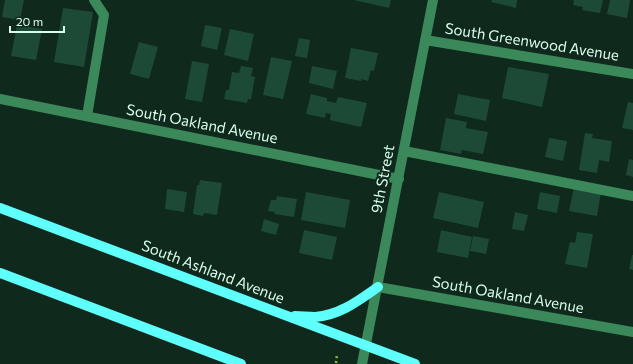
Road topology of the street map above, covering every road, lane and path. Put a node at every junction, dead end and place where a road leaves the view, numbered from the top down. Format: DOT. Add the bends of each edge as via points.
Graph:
graph roads {
  1 [pos="94,0"];
  2 [pos="433,0"];
  3 [pos="425,40"];
  4 [pos="633,74"];
  5 [pos="0,99"];
  6 [pos="87,116"];
  7 [pos="404,151"];
  8 [pos="398,179"];
  9 [pos="633,196"];
  10 [pos="0,208"];
  11 [pos="0,273"];
  12 [pos="378,287"];
  13 [pos="287,316"];
  14 [pos="633,332"];
  15 [pos="366,346"];
  16 [pos="337,354"];
  17 [pos="241,364"];
  18 [pos="336,364"];
  19 [pos="362,364"];
  20 [pos="415,364"];
  1 -- 6 [label="street" via="104,15"];
  2 -- 3 [label="street, 9th Street"];
  3 -- 4 [label="street, South Greenwood Avenue"];
  3 -- 7 [label="street, 9th Street"];
  5 -- 6 [label="street, South Oakland Avenue"];
  6 -- 8 [label="street, South Oakland Avenue"];
  7 -- 8 [label="street, 9th Street"];
  7 -- 9 [label="street"];
  8 -- 12 [label="street, 9th Street"];
  10 -- 13 [label="main road, South Ashland Avenue"];
  11 -- 17 [label="main road"];
  12 -- 13 [label="main road" via="354,304 337,312 315,317"];
  12 -- 14 [label="street, South Oakland Avenue"];
  12 -- 15 [label="street, 9th Street"];
  13 -- 15 [label="main road, South Ashland Avenue"];
  15 -- 19 [label="street, 9th Street"];
  15 -- 20 [label="main road, South Ashland Avenue"];
  16 -- 18 [label="path"];
}
